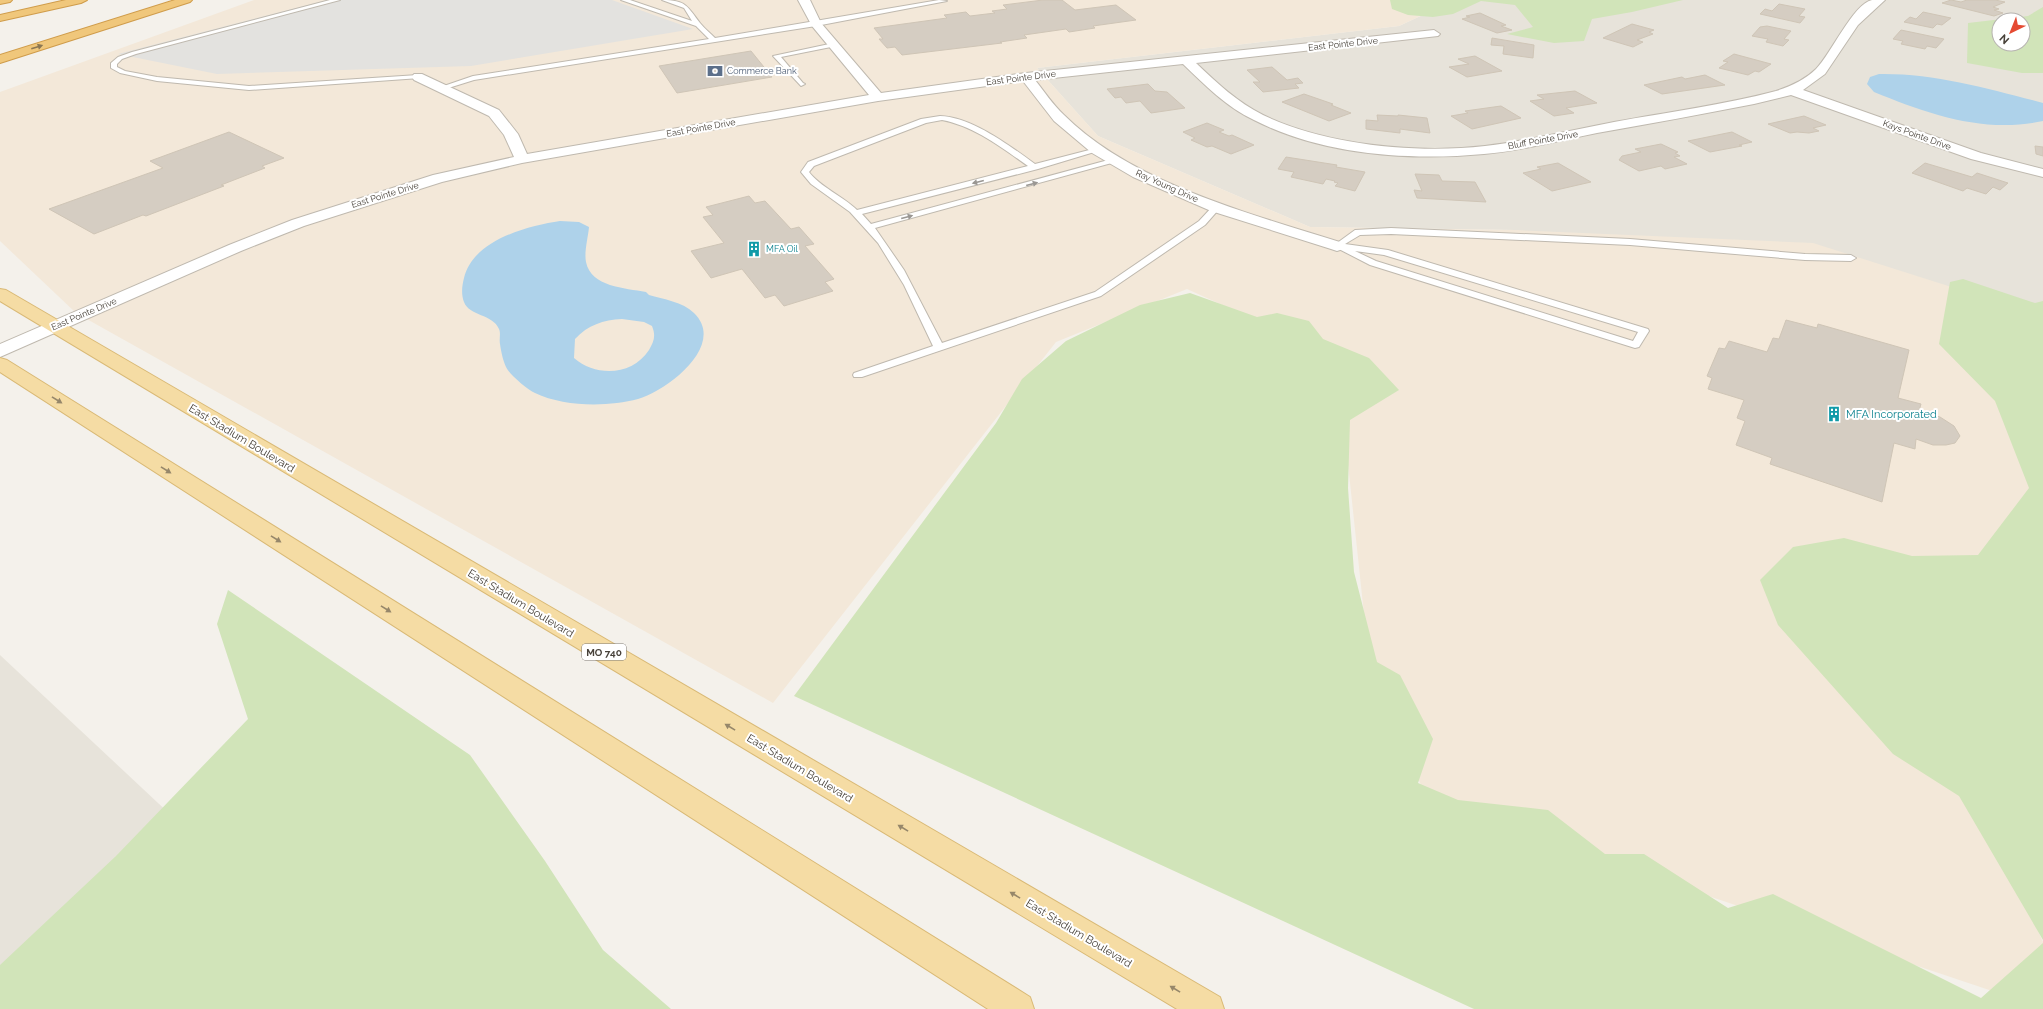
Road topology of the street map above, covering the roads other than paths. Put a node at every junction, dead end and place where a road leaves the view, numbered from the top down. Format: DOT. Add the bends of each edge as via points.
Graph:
graph roads {
  1 [pos="6,0"];
  2 [pos="81,0"];
  3 [pos="186,0"];
  4 [pos="337,0"];
  5 [pos="624,0"];
  6 [pos="665,0"];
  7 [pos="804,0"];
  8 [pos="1879,0"];
  9 [pos="0,1"];
  10 [pos="944,1"];
  11 [pos="0,18"];
  12 [pos="816,24"];
  13 [pos="698,25"];
  14 [pos="1434,34"];
  15 [pos="714,40"];
  16 [pos="834,45"];
  17 [pos="0,59"];
  18 [pos="1186,60"];
  19 [pos="418,77"];
  20 [pos="1026,77"];
  21 [pos="801,84"];
  22 [pos="442,88"];
  23 [pos="1793,91"];
  24 [pos="878,97"];
  25 [pos="1097,150"];
  26 [pos="522,159"];
  27 [pos="1115,162"];
  28 [pos="1035,167"];
  29 [pos="2043,173"];
  30 [pos="1216,208"];
  31 [pos="856,213"];
  32 [pos="869,227"];
  33 [pos="1337,246"];
  34 [pos="1850,258"];
  35 [pos="0,294"];
  36 [pos="54,327"];
  37 [pos="939,347"];
  38 [pos="0,351"];
  39 [pos="0,364"];
  40 [pos="858,375"];
  41 [pos="0,380"];
  42 [pos="26,381"];
  43 [pos="1018,1009"];
  44 [pos="1208,1009"];
  1 -- 9 [label="highway"];
  2 -- 11 [label="highway"];
  17 -- 3 [label="highway, one-way"];
  4 -- 19 [label="lane" via="134,53 120,58 114,63 114,68 122,72 223,88 301,86"];
  5 -- 13 [label="lane"];
  6 -- 13 [label="lane" via="686,8"];
  7 -- 12 [label="street"];
  8 -- 23 [label="street, Bluff Pointe Drive" via="1861,14 1820,72"];
  10 -- 12 [label="lane"];
  12 -- 15 [label="lane"];
  12 -- 16 [label="street"];
  13 -- 15 [label="lane"];
  14 -- 18 [label="street, East Pointe Drive"];
  15 -- 22 [label="lane" via="473,78"];
  16 -- 21 [label="lane" via="776,56"];
  16 -- 24 [label="street"];
  18 -- 20 [label="street, East Pointe Drive"];
  18 -- 23 [label="street, Bluff Pointe Drive" via="1231,101 1260,118 1303,134 1393,151 1442,153 1485,150 1747,102"];
  19 -- 22 [label="street"];
  20 -- 24 [label="street, East Pointe Drive"];
  20 -- 25 [label="street, Ray Young Drive" via="1059,118"];
  22 -- 26 [label="street" via="494,113 511,134"];
  23 -- 29 [label="street, Kays Pointe Drive" via="1976,156"];
  24 -- 26 [label="street, East Pointe Drive"];
  25 -- 27 [label="street, Ray Young Drive"];
  25 -- 28 [label="lane"];
  26 -- 36 [label="street, East Pointe Drive" via="438,178 298,223"];
  27 -- 30 [label="street, Ray Young Drive"];
  32 -- 27 [label="lane, one-way"];
  28 -- 31 [label="lane, one-way"];
  28 -- 31 [label="lane" via="998,142 956,121 941,118 924,121 811,164 805,172 808,177"];
  30 -- 33 [label="street, Ray Young Drive"];
  30 -- 37 [label="lane" via="1202,223 1098,294"];
  31 -- 32 [label="lane"];
  32 -- 37 [label="lane" via="889,250"];
  33 -- 33 [label="lane" via="1373,263 1636,345 1644,332 1385,252"];
  33 -- 34 [label="lane" via="1358,232 1391,231 1630,242 1805,258"];
  35 -- 36 [label="main road, East Stadium Boulevard / MO 740"];
  36 -- 38 [label="street, East Pointe Drive"];
  44 -- 36 [label="main road, East Stadium Boulevard / MO 740, one-way"];
  37 -- 40 [label="lane"];
  39 -- 42 [label="main road"];
  41 -- 42 [label="main road"];
  42 -- 43 [label="main road, one-way"];
}
